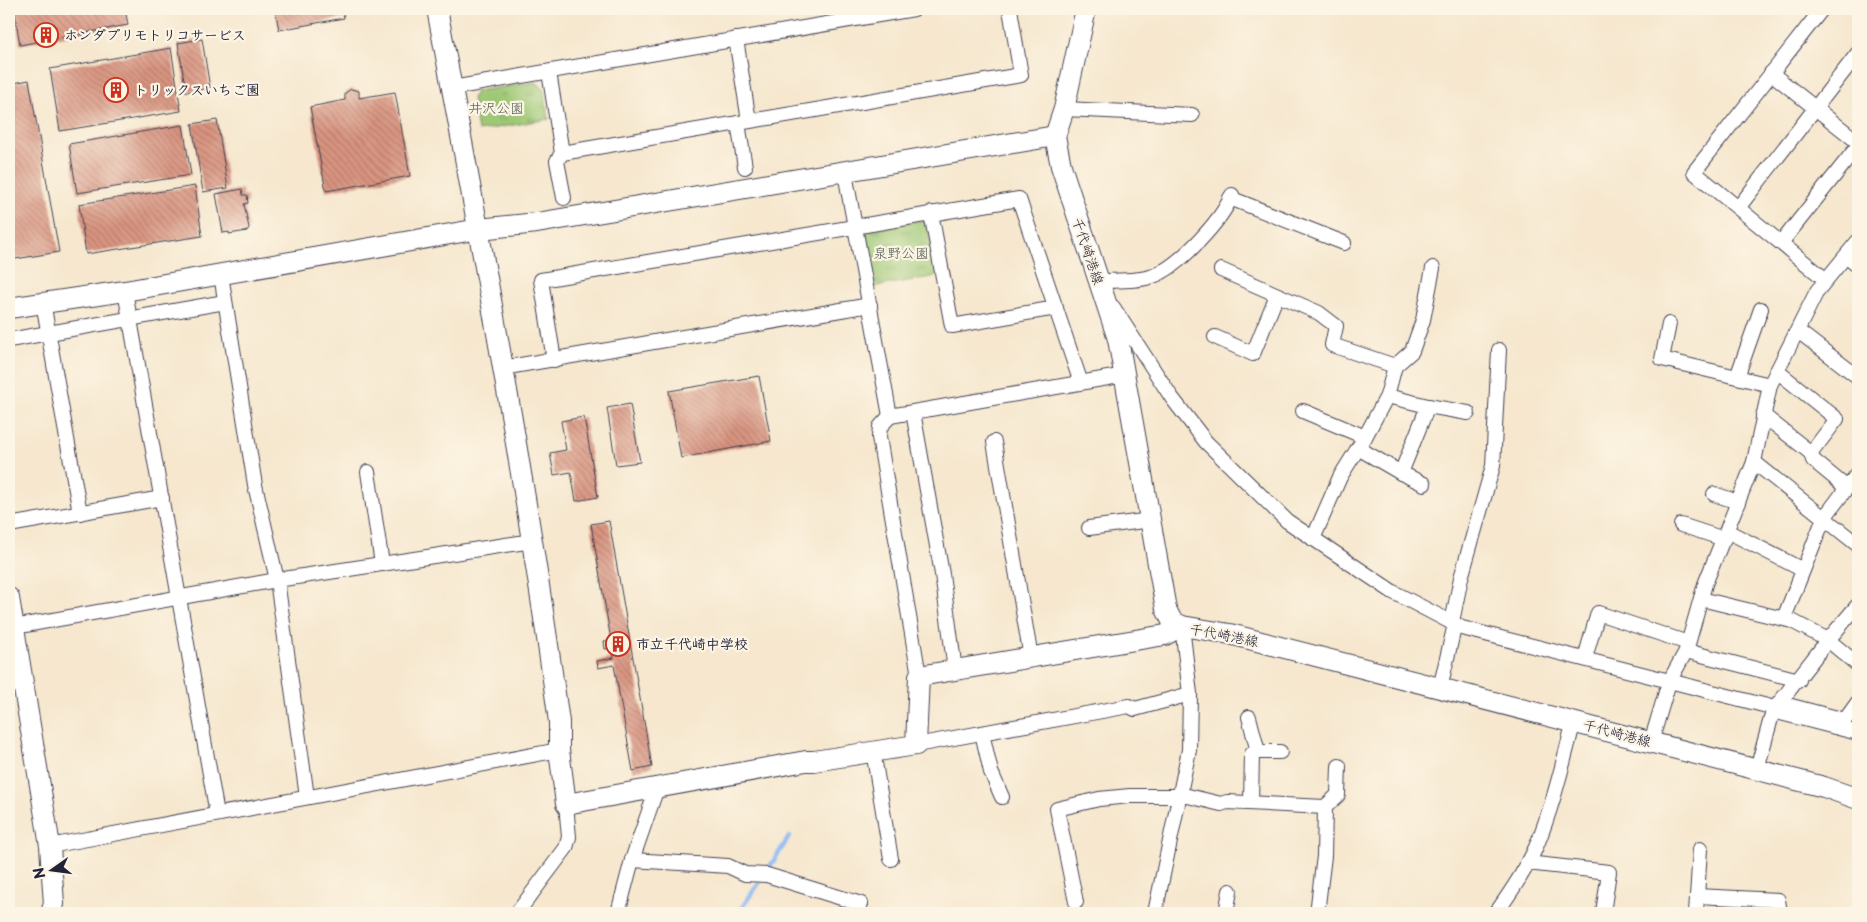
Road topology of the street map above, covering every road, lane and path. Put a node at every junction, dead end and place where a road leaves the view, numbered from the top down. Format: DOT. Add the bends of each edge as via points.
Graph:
graph roads {
  1 [pos="437,9"];
  2 [pos="914,9"];
  3 [pos="1010,9"];
  4 [pos="1086,9"];
  5 [pos="1822,9"];
  6 [pos="736,39"];
  7 [pos="1858,53"];
  8 [pos="548,72"];
  9 [pos="1771,73"];
  10 [pos="452,88"];
  11 [pos="1815,108"];
  12 [pos="1064,109"];
  13 [pos="1192,115"];
  14 [pos="744,122"];
  15 [pos="1055,136"];
  16 [pos="1858,144"];
  17 [pos="562,153"];
  18 [pos="745,167"];
  19 [pos="845,173"];
  20 [pos="564,198"];
  21 [pos="1738,208"];
  22 [pos="931,213"];
  23 [pos="856,226"];
  24 [pos="478,229"];
  25 [pos="1858,241"];
  26 [pos="1344,243"];
  27 [pos="1781,243"];
  28 [pos="1846,256"];
  29 [pos="1858,266"];
  30 [pos="1433,268"];
  31 [pos="1221,270"];
  32 [pos="220,274"];
  33 [pos="1826,280"];
  34 [pos="1100,284"];
  35 [pos="125,291"];
  36 [pos="1278,295"];
  37 [pos="43,302"];
  38 [pos="225,302"];
  39 [pos="870,305"];
  40 [pos="9,308"];
  41 [pos="1056,308"];
  42 [pos="1760,309"];
  43 [pos="131,319"];
  44 [pos="1669,324"];
  45 [pos="1798,331"];
  46 [pos="48,333"];
  47 [pos="1215,337"];
  48 [pos="9,340"];
  49 [pos="1499,350"];
  50 [pos="554,360"];
  51 [pos="1395,366"];
  52 [pos="502,368"];
  53 [pos="1777,371"];
  54 [pos="1125,375"];
  55 [pos="1737,377"];
  56 [pos="1858,377"];
  57 [pos="1081,383"];
  58 [pos="1770,385"];
  59 [pos="1387,396"];
  60 [pos="1428,406"];
  61 [pos="1303,411"];
  62 [pos="913,412"];
  63 [pos="1468,412"];
  64 [pos="1763,415"];
  65 [pos="890,416"];
  66 [pos="994,442"];
  67 [pos="1362,443"];
  68 [pos="1811,453"];
  69 [pos="1754,462"];
  70 [pos="368,472"];
  71 [pos="1402,473"];
  72 [pos="1858,473"];
  73 [pos="1424,484"];
  74 [pos="1847,488"];
  75 [pos="1714,494"];
  76 [pos="162,498"];
  77 [pos="1738,502"];
  78 [pos="80,513"];
  79 [pos="1824,518"];
  80 [pos="1151,520"];
  81 [pos="9,525"];
  82 [pos="1680,526"];
  83 [pos="1089,528"];
  84 [pos="1725,535"];
  85 [pos="1313,539"];
  86 [pos="532,542"];
  87 [pos="1858,545"];
  88 [pos="382,564"];
  89 [pos="1802,570"];
  90 [pos="277,580"];
  91 [pos="9,598"];
  92 [pos="180,598"];
  93 [pos="1701,598"];
  94 [pos="1858,605"];
  95 [pos="1784,618"];
  96 [pos="1453,623"];
  97 [pos="1182,626"];
  98 [pos="14,627"];
  99 [pos="1828,640"];
  100 [pos="1687,647"];
  101 [pos="14,657"];
  102 [pos="1031,658"];
  103 [pos="1585,658"];
  104 [pos="1858,665"];
  105 [pos="955,670"];
  106 [pos="918,676"];
  107 [pos="1799,680"];
  108 [pos="1669,682"];
  109 [pos="1440,688"];
  110 [pos="1190,694"];
  111 [pos="1858,702"];
  112 [pos="1776,708"];
  113 [pos="1249,717"];
  114 [pos="1574,721"];
  115 [pos="982,733"];
  116 [pos="1858,733"];
  117 [pos="1651,742"];
  118 [pos="916,745"];
  119 [pos="559,750"];
  120 [pos="873,751"];
  121 [pos="1258,752"];
  122 [pos="1280,752"];
  123 [pos="1339,766"];
  124 [pos="1757,770"];
  125 [pos="657,788"];
  126 [pos="307,797"];
  127 [pos="1002,797"];
  128 [pos="1180,797"];
  129 [pos="1858,799"];
  130 [pos="1251,803"];
  131 [pos="566,804"];
  132 [pos="1325,808"];
  133 [pos="217,814"];
  134 [pos="50,846"];
  135 [pos="1700,849"];
  136 [pos="891,858"];
  137 [pos="632,860"];
  138 [pos="1528,862"];
  139 [pos="1230,891"];
  140 [pos="1698,896"];
  141 [pos="1076,902"];
  142 [pos="861,904"];
  143 [pos="56,910"];
  144 [pos="517,913"];
  145 [pos="618,913"];
  146 [pos="1156,913"];
  147 [pos="1226,913"];
  148 [pos="1317,913"];
  149 [pos="1496,913"];
  150 [pos="1603,913"];
  151 [pos="1696,913"];
  152 [pos="1780,913"];
  1 -- 10 [label="street"];
  2 -- 6 [label="street"];
  3 -- 14 [label="street" via="1021,75"];
  4 -- 12 [label="street, 千代崎港線"];
  5 -- 9 [label="street"];
  6 -- 8 [label="street"];
  6 -- 14 [label="street"];
  7 -- 11 [label="street"];
  8 -- 10 [label="street"];
  8 -- 17 [label="street"];
  9 -- 11 [label="street"];
  9 -- 21 [label="street" via="1694,172"];
  10 -- 24 [label="street"];
  11 -- 16 [label="street"];
  11 -- 21 [label="street"];
  12 -- 13 [label="street"];
  12 -- 15 [label="street, 千代崎港線"];
  14 -- 17 [label="street"];
  14 -- 18 [label="street"];
  15 -- 19 [label="street"];
  15 -- 34 [label="street, 千代崎港線" via="1061,166"];
  16 -- 27 [label="street"];
  17 -- 20 [label="street" via="557,161"];
  19 -- 23 [label="street"];
  19 -- 24 [label="street" via="538,224"];
  21 -- 27 [label="street"];
  22 -- 23 [label="street"];
  22 -- 41 [label="street" via="1019,199"];
  22 -- 41 [label="street" via="952,326"];
  23 -- 39 [label="street"];
  23 -- 50 [label="street" via="541,280"];
  24 -- 32 [label="street"];
  24 -- 52 [label="street"];
  25 -- 28 [label="street"];
  26 -- 34 [label="street" via="1231,197 1225,211 1203,238 1165,269 1143,279"];
  27 -- 33 [label="street"];
  28 -- 29 [label="street"];
  28 -- 33 [label="street"];
  30 -- 51 [label="street" via="1423,320 1412,351"];
  31 -- 36 [label="street"];
  32 -- 35 [label="street"];
  32 -- 38 [label="street"];
  33 -- 45 [label="street" via="1817,291"];
  34 -- 54 [label="street, 千代崎港線" via="1118,339"];
  34 -- 85 [label="street" via="1172,398 1206,442 1267,504"];
  35 -- 37 [label="street"];
  35 -- 43 [label="street"];
  36 -- 47 [label="street" via="1254,354"];
  36 -- 51 [label="street" via="1319,313 1336,326 1332,345"];
  37 -- 40 [label="street"];
  37 -- 46 [label="street"];
  38 -- 43 [label="street"];
  38 -- 90 [label="street" via="255,485"];
  39 -- 50 [label="street"];
  39 -- 65 [label="street"];
  41 -- 57 [label="street"];
  42 -- 55 [label="street"];
  43 -- 46 [label="street"];
  43 -- 76 [label="street"];
  44 -- 55 [label="street" via="1662,359"];
  45 -- 53 [label="street"];
  45 -- 56 [label="street"];
  46 -- 48 [label="street"];
  46 -- 78 [label="street"];
  49 -- 96 [label="street" via="1494,466 1461,578"];
  50 -- 52 [label="street"];
  51 -- 59 [label="street"];
  52 -- 86 [label="street"];
  53 -- 58 [label="street"];
  53 -- 68 [label="street" via="1837,419"];
  54 -- 57 [label="street"];
  54 -- 80 [label="street, 千代崎港線"];
  55 -- 58 [label="street"];
  57 -- 62 [label="street"];
  58 -- 64 [label="street"];
  59 -- 60 [label="street"];
  59 -- 67 [label="street"];
  60 -- 63 [label="street"];
  60 -- 71 [label="street"];
  61 -- 67 [label="street"];
  62 -- 65 [label="street"];
  62 -- 105 [label="street" via="942,574"];
  64 -- 68 [label="street"];
  64 -- 69 [label="street"];
  65 -- 106 [label="street" via="880,427 879,437"];
  66 -- 102 [label="street"];
  67 -- 71 [label="street"];
  67 -- 85 [label="street" via="1340,477"];
  68 -- 74 [label="street" via="1812,460"];
  69 -- 77 [label="street"];
  69 -- 79 [label="street"];
  70 -- 88 [label="street"];
  71 -- 73 [label="street"];
  72 -- 74 [label="street"];
  74 -- 79 [label="street"];
  75 -- 77 [label="street"];
  76 -- 78 [label="street"];
  76 -- 92 [label="street"];
  77 -- 84 [label="street"];
  78 -- 81 [label="street"];
  79 -- 87 [label="street"];
  79 -- 89 [label="street"];
  80 -- 83 [label="street"];
  80 -- 97 [label="street, 千代崎港線" via="1166,609 1172,621"];
  82 -- 84 [label="street"];
  84 -- 89 [label="street"];
  84 -- 93 [label="street"];
  85 -- 96 [label="street" via="1393,592"];
  86 -- 88 [label="street"];
  86 -- 119 [label="street" via="559,722"];
  88 -- 90 [label="street"];
  89 -- 95 [label="street"];
  90 -- 92 [label="street"];
  90 -- 126 [label="street"];
  91 -- 98 [label="street"];
  92 -- 98 [label="street"];
  92 -- 133 [label="street"];
  93 -- 95 [label="street"];
  93 -- 100 [label="street"];
  94 -- 99 [label="street"];
  95 -- 99 [label="street"];
  96 -- 103 [label="street" via="1462,628"];
  96 -- 109 [label="street"];
  97 -- 102 [label="street" via="1165,635"];
  97 -- 109 [label="street, 千代崎港線" via="1230,634"];
  97 -- 110 [label="street"];
  98 -- 101 [label="street"];
  99 -- 104 [label="street"];
  99 -- 107 [label="street"];
  100 -- 103 [label="street" via="1598,614"];
  100 -- 107 [label="street"];
  100 -- 108 [label="street"];
  101 -- 134 [label="street"];
  102 -- 105 [label="street"];
  103 -- 108 [label="street"];
  105 -- 106 [label="street"];
  106 -- 118 [label="street"];
  107 -- 112 [label="street"];
  108 -- 112 [label="street"];
  108 -- 117 [label="street"];
  109 -- 114 [label="street, 千代崎港線"];
  110 -- 115 [label="street" via="1135,708 1129,706"];
  110 -- 128 [label="street" via="1189,750"];
  111 -- 112 [label="street" via="1846,720"];
  112 -- 116 [label="street"];
  112 -- 124 [label="street"];
  113 -- 121 [label="street"];
  114 -- 117 [label="street, 千代崎港線"];
  114 -- 138 [label="street" via="1550,807"];
  115 -- 118 [label="street"];
  115 -- 127 [label="street" via="991,772"];
  117 -- 124 [label="street, 千代崎港線"];
  118 -- 120 [label="street"];
  119 -- 126 [label="street"];
  119 -- 131 [label="street"];
  120 -- 125 [label="street"];
  120 -- 136 [label="street"];
  121 -- 122 [label="street"];
  121 -- 130 [label="street" via="1252,754"];
  123 -- 132 [label="street" via="1338,795"];
  124 -- 129 [label="street, 千代崎港線"];
  125 -- 131 [label="street"];
  125 -- 137 [label="street"];
  126 -- 133 [label="street"];
  128 -- 130 [label="street" via="1221,804"];
  128 -- 141 [label="street" via="1099,799 1057,809"];
  128 -- 146 [label="street"];
  130 -- 132 [label="street"];
  131 -- 144 [label="street" via="569,838 566,848"];
  132 -- 148 [label="street" via="1324,856"];
  133 -- 134 [label="street"];
  134 -- 143 [label="street"];
  135 -- 140 [label="street"];
  137 -- 142 [label="street" via="728,866 745,874 767,875"];
  137 -- 145 [label="street"];
  138 -- 149 [label="street"];
  138 -- 150 [label="street" via="1609,872"];
  139 -- 147 [label="street"];
  140 -- 151 [label="street"];
  140 -- 152 [label="street" via="1778,900"];
}
